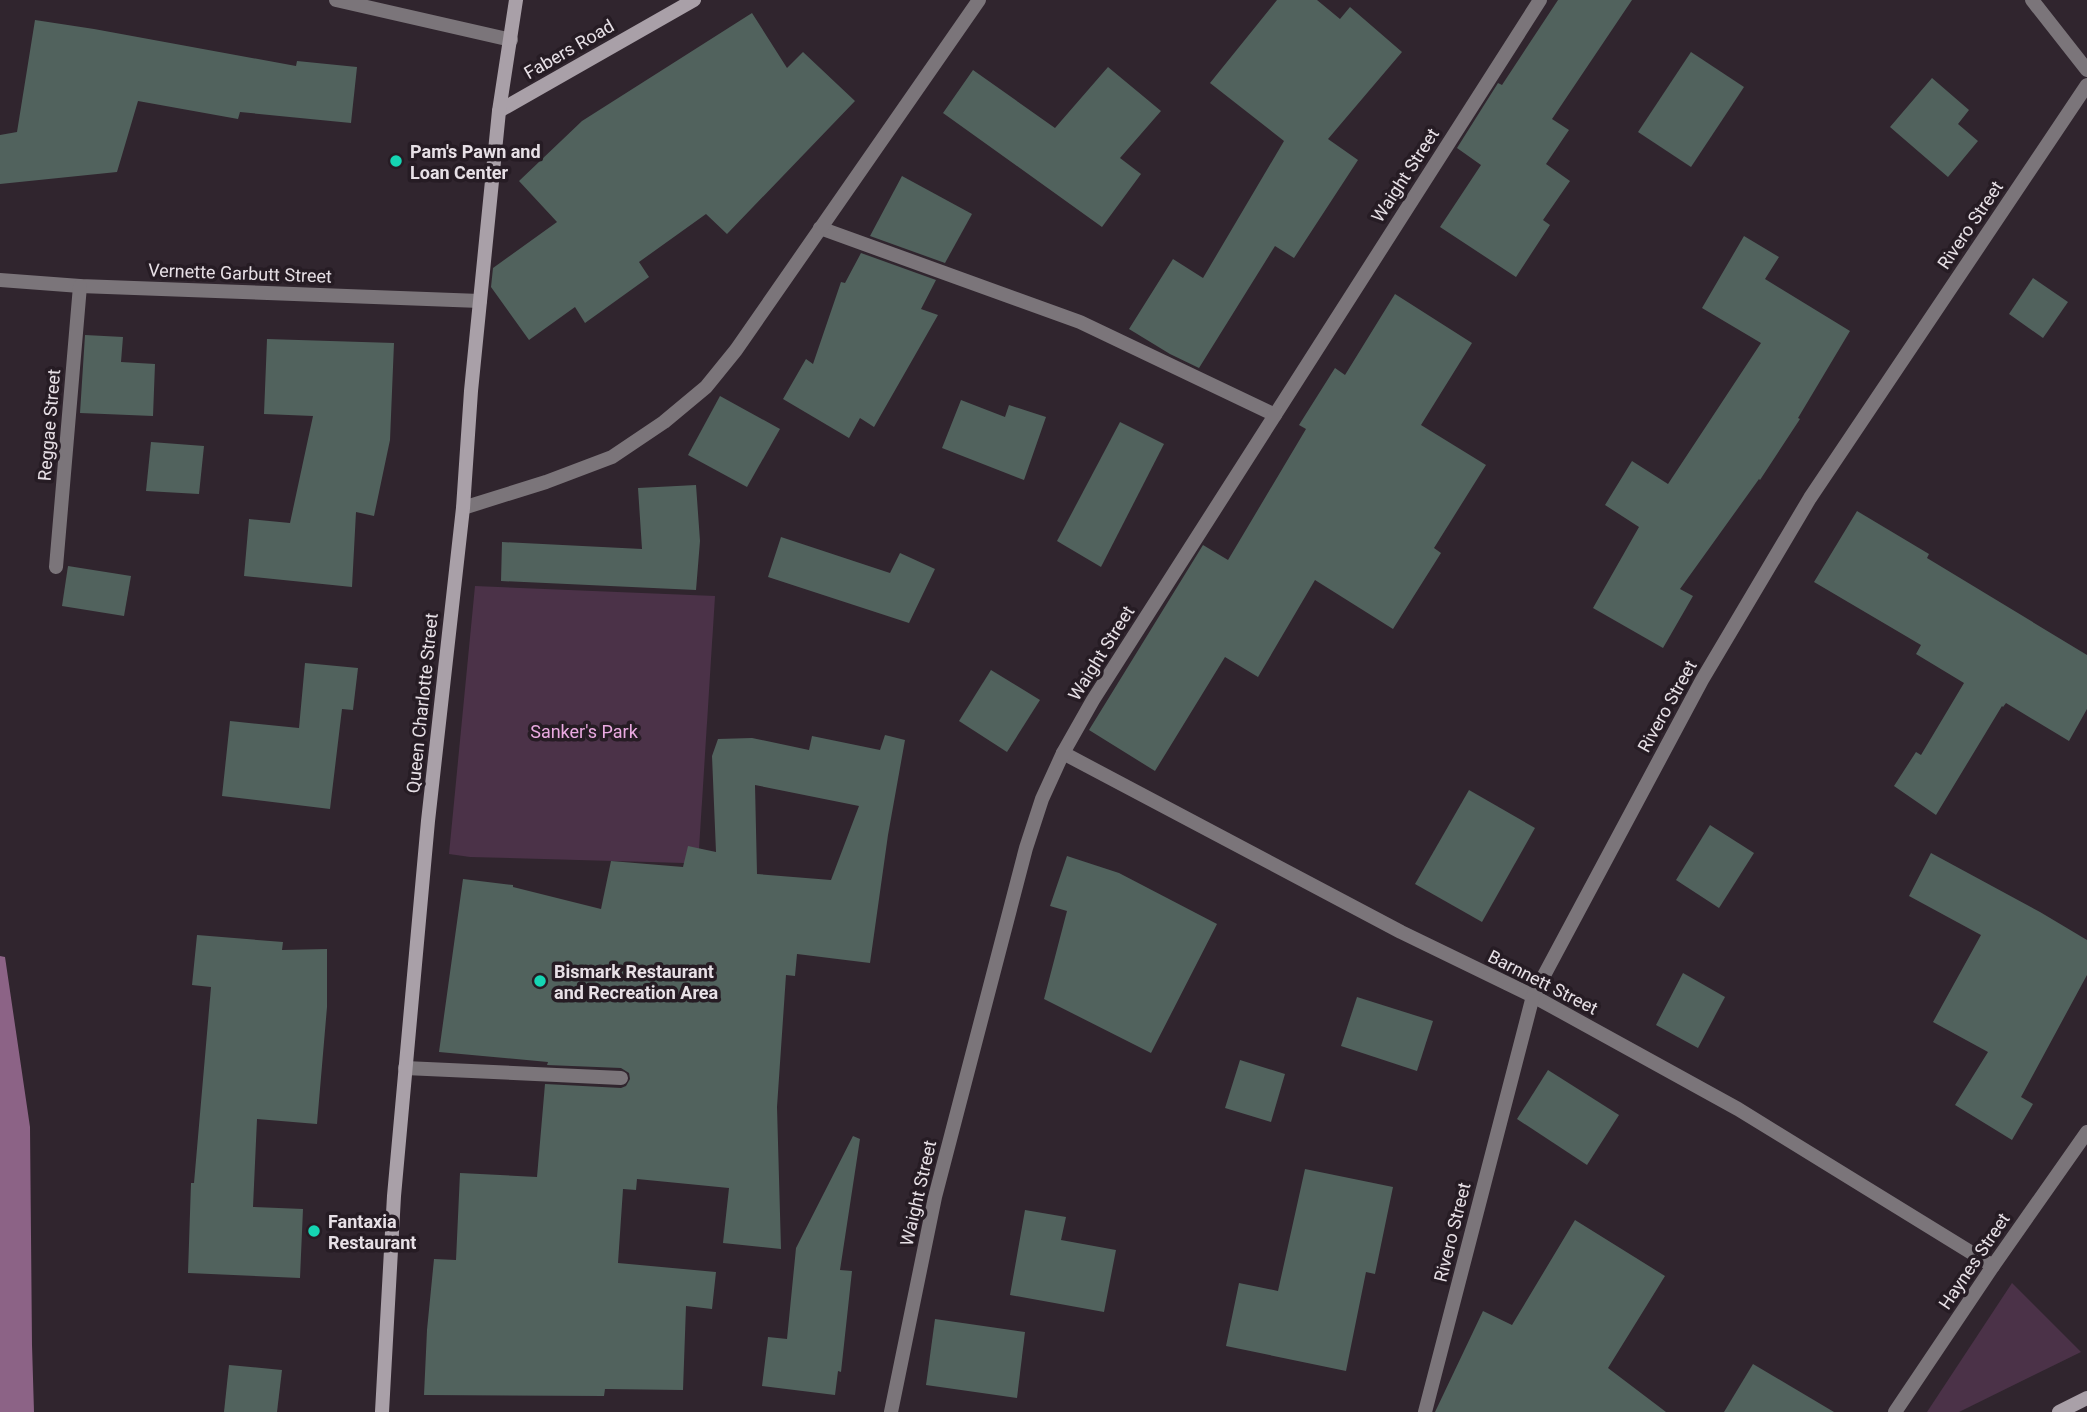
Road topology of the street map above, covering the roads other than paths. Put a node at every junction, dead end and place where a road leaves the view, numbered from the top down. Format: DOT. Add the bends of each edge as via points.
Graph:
graph roads {
  1 [pos="336,0"];
  2 [pos="516,0"];
  3 [pos="694,0"];
  4 [pos="979,0"];
  5 [pos="1540,0"];
  6 [pos="2032,0"];
  7 [pos="511,40"];
  8 [pos="2087,70"];
  9 [pos="2087,86"];
  10 [pos="499,111"];
  11 [pos="820,228"];
  12 [pos="0,280"];
  13 [pos="80,286"];
  14 [pos="480,301"];
  15 [pos="1275,415"];
  16 [pos="463,508"];
  17 [pos="56,567"];
  18 [pos="1063,753"];
  19 [pos="1533,996"];
  20 [pos="405,1068"];
  21 [pos="621,1078"];
  22 [pos="2087,1132"];
  23 [pos="1993,1266"];
  24 [pos="2087,1398"];
  25 [pos="382,1412"];
  26 [pos="891,1412"];
  27 [pos="1425,1412"];
  28 [pos="1895,1412"];
  29 [pos="2059,1412"];
  1 -- 7 [label="street"];
  2 -- 7 [label="main road, Queen Charlotte Street"];
  3 -- 10 [label="main road, Fabers Road"];
  4 -- 11 [label="street"];
  5 -- 15 [label="street, Waight Street"];
  6 -- 8 [label="street"];
  7 -- 10 [label="main road, Queen Charlotte Street"];
  9 -- 19 [label="street, Rivero Street" via="1810,498 1702,680"];
  10 -- 14 [label="main road, Queen Charlotte Street"];
  11 -- 15 [label="street" via="1080,322"];
  11 -- 16 [label="street" via="721,369 664,422 612,457"];
  12 -- 13 [label="street, Vernette Garbutt Street"];
  13 -- 14 [label="street, Vernette Garbutt Street"];
  13 -- 17 [label="street, Reggae Street"];
  14 -- 16 [label="main road, Queen Charlotte Street"];
  15 -- 18 [label="street, Waight Street"];
  16 -- 20 [label="main road, Queen Charlotte Street"];
  18 -- 19 [label="street, Barnnett Street" via="1401,932"];
  18 -- 26 [label="street, Waight Street" via="1026,848 935,1198"];
  19 -- 23 [label="street, Barnnett Street" via="1738,1109"];
  19 -- 27 [label="street, Rivero Street"];
  20 -- 21 [label="street"];
  20 -- 25 [label="main road, Queen Charlotte Street"];
  22 -- 23 [label="street, Haynes Street"];
  23 -- 28 [label="street, Haynes Street"];
  24 -- 29 [label="main road"];
}
